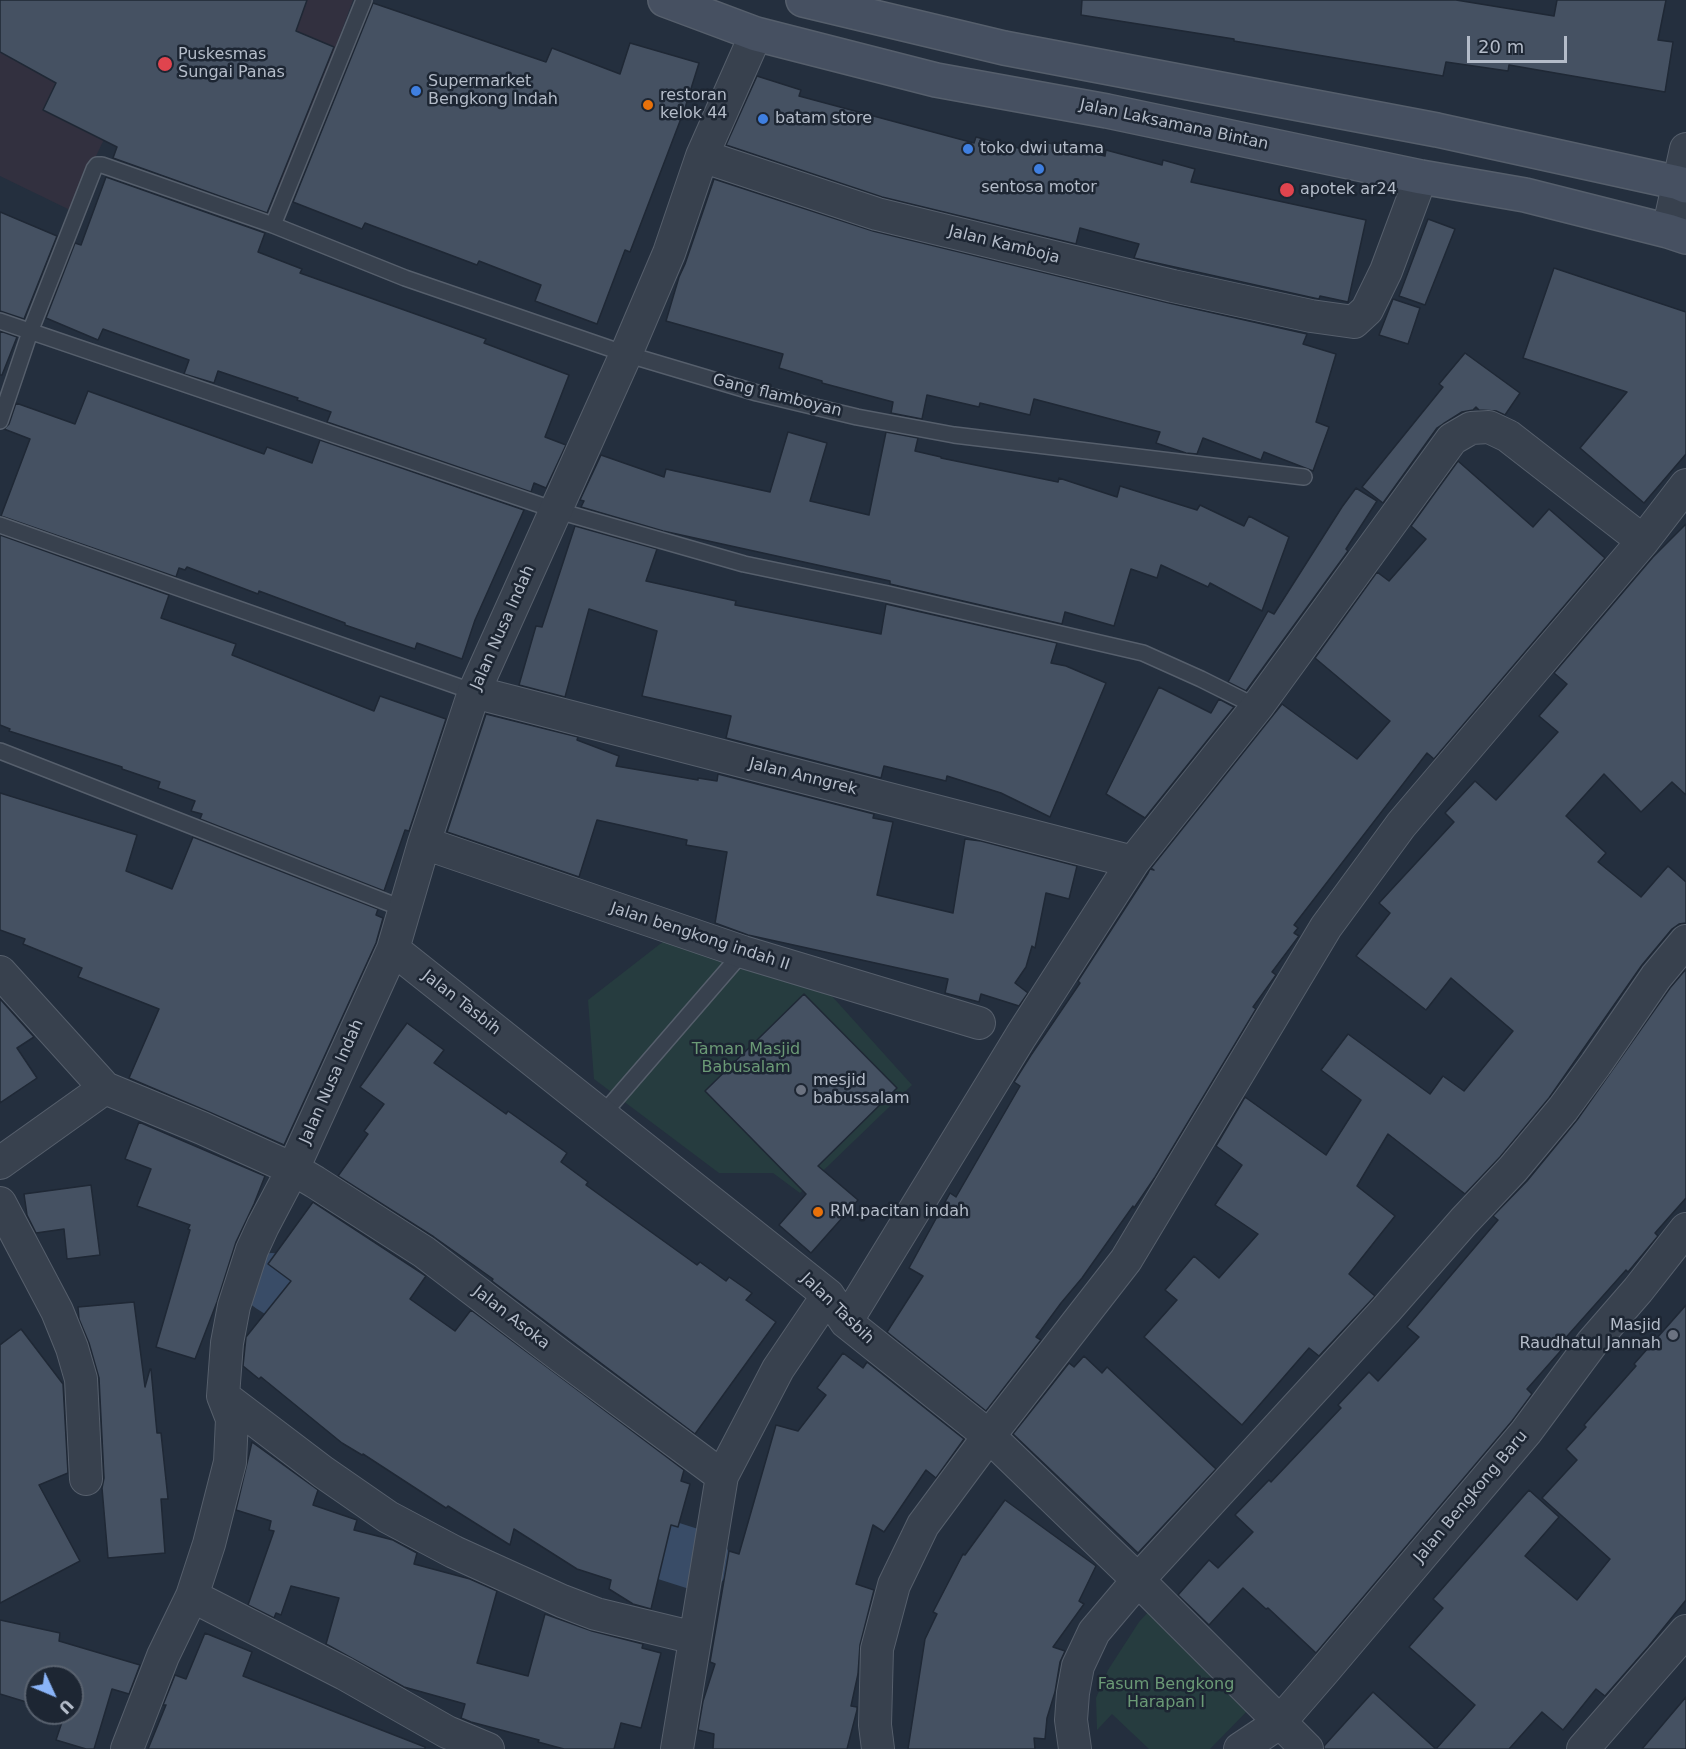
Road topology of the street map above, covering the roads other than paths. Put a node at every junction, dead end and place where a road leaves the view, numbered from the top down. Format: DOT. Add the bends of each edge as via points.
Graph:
graph roads {
  1 [pos="364,0"];
  2 [pos="665,0"];
  3 [pos="802,0"];
  4 [pos="756,34"];
  5 [pos="1686,149"];
  6 [pos="702,156"];
  7 [pos="1421,177"];
  8 [pos="1682,184"];
  9 [pos="273,225"];
  10 [pos="1677,234"];
  11 [pos="0,321"];
  12 [pos="30,332"];
  13 [pos="626,354"];
  14 [pos="0,421"];
  15 [pos="1304,477"];
  16 [pos="1686,485"];
  17 [pos="555,510"];
  18 [pos="0,525"];
  19 [pos="1643,542"];
  20 [pos="474,692"];
  21 [pos="1257,707"];
  22 [pos="0,751"];
  23 [pos="424,843"];
  24 [pos="1133,862"];
  25 [pos="404,909"];
  26 [pos="1686,941"];
  27 [pos="393,949"];
  28 [pos="743,952"];
  29 [pos="0,972"];
  30 [pos="979,1023"];
  31 [pos="105,1088"];
  32 [pos="602,1115"];
  33 [pos="0,1163"];
  34 [pos="293,1169"];
  35 [pos="0,1203"];
  36 [pos="1686,1229"];
  37 [pos="828,1295"];
  38 [pos="846,1322"];
  39 [pos="223,1396"];
  40 [pos="989,1436"];
  41 [pos="722,1476"];
  42 [pos="86,1479"];
  43 [pos="1138,1580"];
  44 [pos="192,1596"];
  45 [pos="1686,1631"];
  46 [pos="695,1638"];
  47 [pos="1279,1722"];
  48 [pos="126,1749"];
  49 [pos="488,1749"];
  50 [pos="677,1749"];
  51 [pos="878,1749"];
  52 [pos="1075,1749"];
  53 [pos="1240,1749"];
  54 [pos="1307,1749"];
  55 [pos="1583,1749"];
  1 -- 9 [label="lane"];
  2 -- 4 [label="main road, Jalan Laksamana Bintan"];
  3 -- 8 [label="main road" via="1004,48 1437,130"];
  4 -- 6 [label="street, Jalan Nusa Indah"];
  4 -- 7 [label="main road, Jalan Laksamana Bintan" via="936,80 1107,111"];
  5 -- 8 [label="street"];
  6 -- 7 [label="street, Jalan Kamboja" via="877,214 1173,286 1354,322 1367,310 1386,270"];
  6 -- 13 [label="street, Jalan Nusa Indah" via="669,253"];
  7 -- 10 [label="main road, Jalan Laksamana Bintan" via="1525,195"];
  8 -- 10 [label="street"];
  9 -- 12 [label="lane, Gang flamboyan" via="97,165"];
  9 -- 13 [label="lane, Gang flamboyan" via="405,278"];
  11 -- 12 [label="lane"];
  12 -- 14 [label="lane"];
  12 -- 17 [label="lane"];
  13 -- 15 [label="lane, Gang flamboyan" via="757,393 954,435"];
  13 -- 17 [label="street, Jalan Nusa Indah"];
  16 -- 19 [label="street"];
  17 -- 20 [label="street, Jalan Nusa Indah"];
  17 -- 21 [label="lane" via="744,564 1143,653"];
  18 -- 20 [label="lane"];
  19 -- 21 [label="street" via="1508,436 1489,426 1471,428 1452,439"];
  19 -- 40 [label="street" via="1401,825 1326,927 1126,1260"];
  20 -- 23 [label="street, Jalan Nusa Indah"];
  20 -- 24 [label="street, Jalan Anngrek"];
  21 -- 24 [label="street"];
  22 -- 25 [label="lane"];
  23 -- 25 [label="street, Jalan Nusa Indah"];
  23 -- 28 [label="street, Jalan bengkong indah II"];
  24 -- 38 [label="street"];
  25 -- 27 [label="street, Jalan Nusa Indah"];
  26 -- 43 [label="street" via="1514,1169"];
  27 -- 32 [label="street, Jalan Tasbih"];
  27 -- 34 [label="street, Jalan Nusa Indah"];
  28 -- 30 [label="street, Jalan bengkong indah II"];
  28 -- 32 [label="lane"];
  29 -- 31 [label="street"];
  31 -- 33 [label="street"];
  31 -- 34 [label="street, Jalan Asoka"];
  32 -- 37 [label="street, Jalan Tasbih"];
  34 -- 39 [label="street, Jalan Nusa Indah" via="258,1238 234,1306"];
  34 -- 41 [label="street, Jalan Asoka" via="424,1252"];
  35 -- 42 [label="street" via="57,1311 72,1348 81,1379"];
  36 -- 47 [label="street, Jalan Bengkong Baru" via="1592,1343 1526,1432"];
  37 -- 38 [label="street, Jalan Tasbih"];
  37 -- 41 [label="street" via="778,1370"];
  38 -- 40 [label="street, Jalan Tasbih"];
  39 -- 44 [label="street" via="232,1419 230,1462"];
  39 -- 46 [label="street" via="388,1517 454,1552 596,1614"];
  40 -- 43 [label="street, Jalan Tasbih"];
  40 -- 51 [label="street" via="923,1525 894,1585 878,1649"];
  41 -- 46 [label="street"];
  43 -- 47 [label="street, Jalan Tasbih"];
  43 -- 52 [label="street" via="1094,1632 1078,1666 1071,1720"];
  44 -- 48 [label="street"];
  44 -- 49 [label="street" via="345,1674 447,1732"];
  45 -- 55 [label="street"];
  46 -- 50 [label="street"];
  47 -- 53 [label="street, Jalan Bengkong Baru"];
  47 -- 54 [label="street, Jalan Tasbih"];
}
